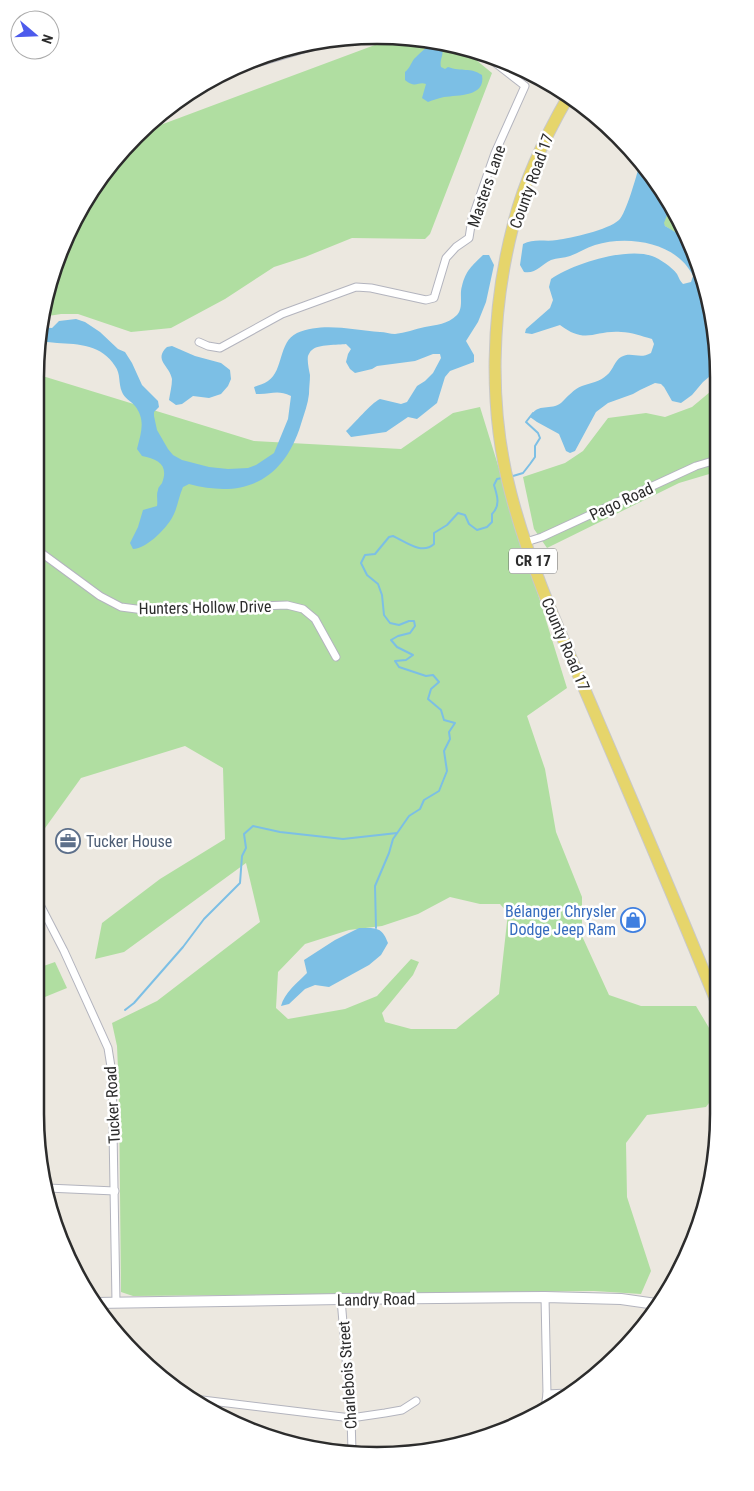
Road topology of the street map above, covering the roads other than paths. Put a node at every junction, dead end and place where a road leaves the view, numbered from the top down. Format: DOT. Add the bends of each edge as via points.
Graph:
graph roads {
  1 [pos="501,68"];
  2 [pos="565,102"];
  3 [pos="199,342"];
  4 [pos="710,462"];
  5 [pos="526,542"];
  6 [pos="44,555"];
  7 [pos="336,657"];
  8 [pos="44,912"];
  9 [pos="710,986"];
  10 [pos="52,1188"];
  11 [pos="114,1191"];
  12 [pos="545,1297"];
  13 [pos="341,1299"];
  14 [pos="116,1302"];
  15 [pos="103,1303"];
  16 [pos="651,1303"];
  17 [pos="558,1393"];
  18 [pos="547,1394"];
  19 [pos="206,1400"];
  20 [pos="416,1401"];
  21 [pos="546,1401"];
  22 [pos="351,1418"];
  23 [pos="352,1447"];
  1 -- 3 [label="street, Masters Lane" via="525,86 495,153 472,219 469,238 446,258 434,298 426,300 356,287 282,314 220,348"];
  2 -- 5 [label="main road, County Road 17 / CR 17" via="547,134 523,193 499,297 495,374 497,414 511,494"];
  4 -- 5 [label="street, Pago Road" via="542,538"];
  5 -- 9 [label="main road, County Road 17 / CR 17" via="551,610"];
  6 -- 7 [label="street, Hunters Hollow Drive" via="100,596 121,607 144,610 287,605 303,609 315,619"];
  8 -- 11 [label="street, Tucker Road" via="108,1048 112,1073"];
  10 -- 11 [label="street"];
  11 -- 14 [label="street, Tucker Road"];
  12 -- 13 [label="main road, Landry Road"];
  12 -- 16 [label="main road, Landry Road"];
  12 -- 18 [label="street"];
  13 -- 14 [label="main road, Landry Road"];
  13 -- 22 [label="street, Charlebois Street"];
  14 -- 15 [label="main road, Landry Road"];
  17 -- 18 [label="street"];
  18 -- 21 [label="street"];
  19 -- 22 [label="street"];
  20 -- 22 [label="street" via="402,1410"];
  22 -- 23 [label="street, Charlebois Street"];
}
